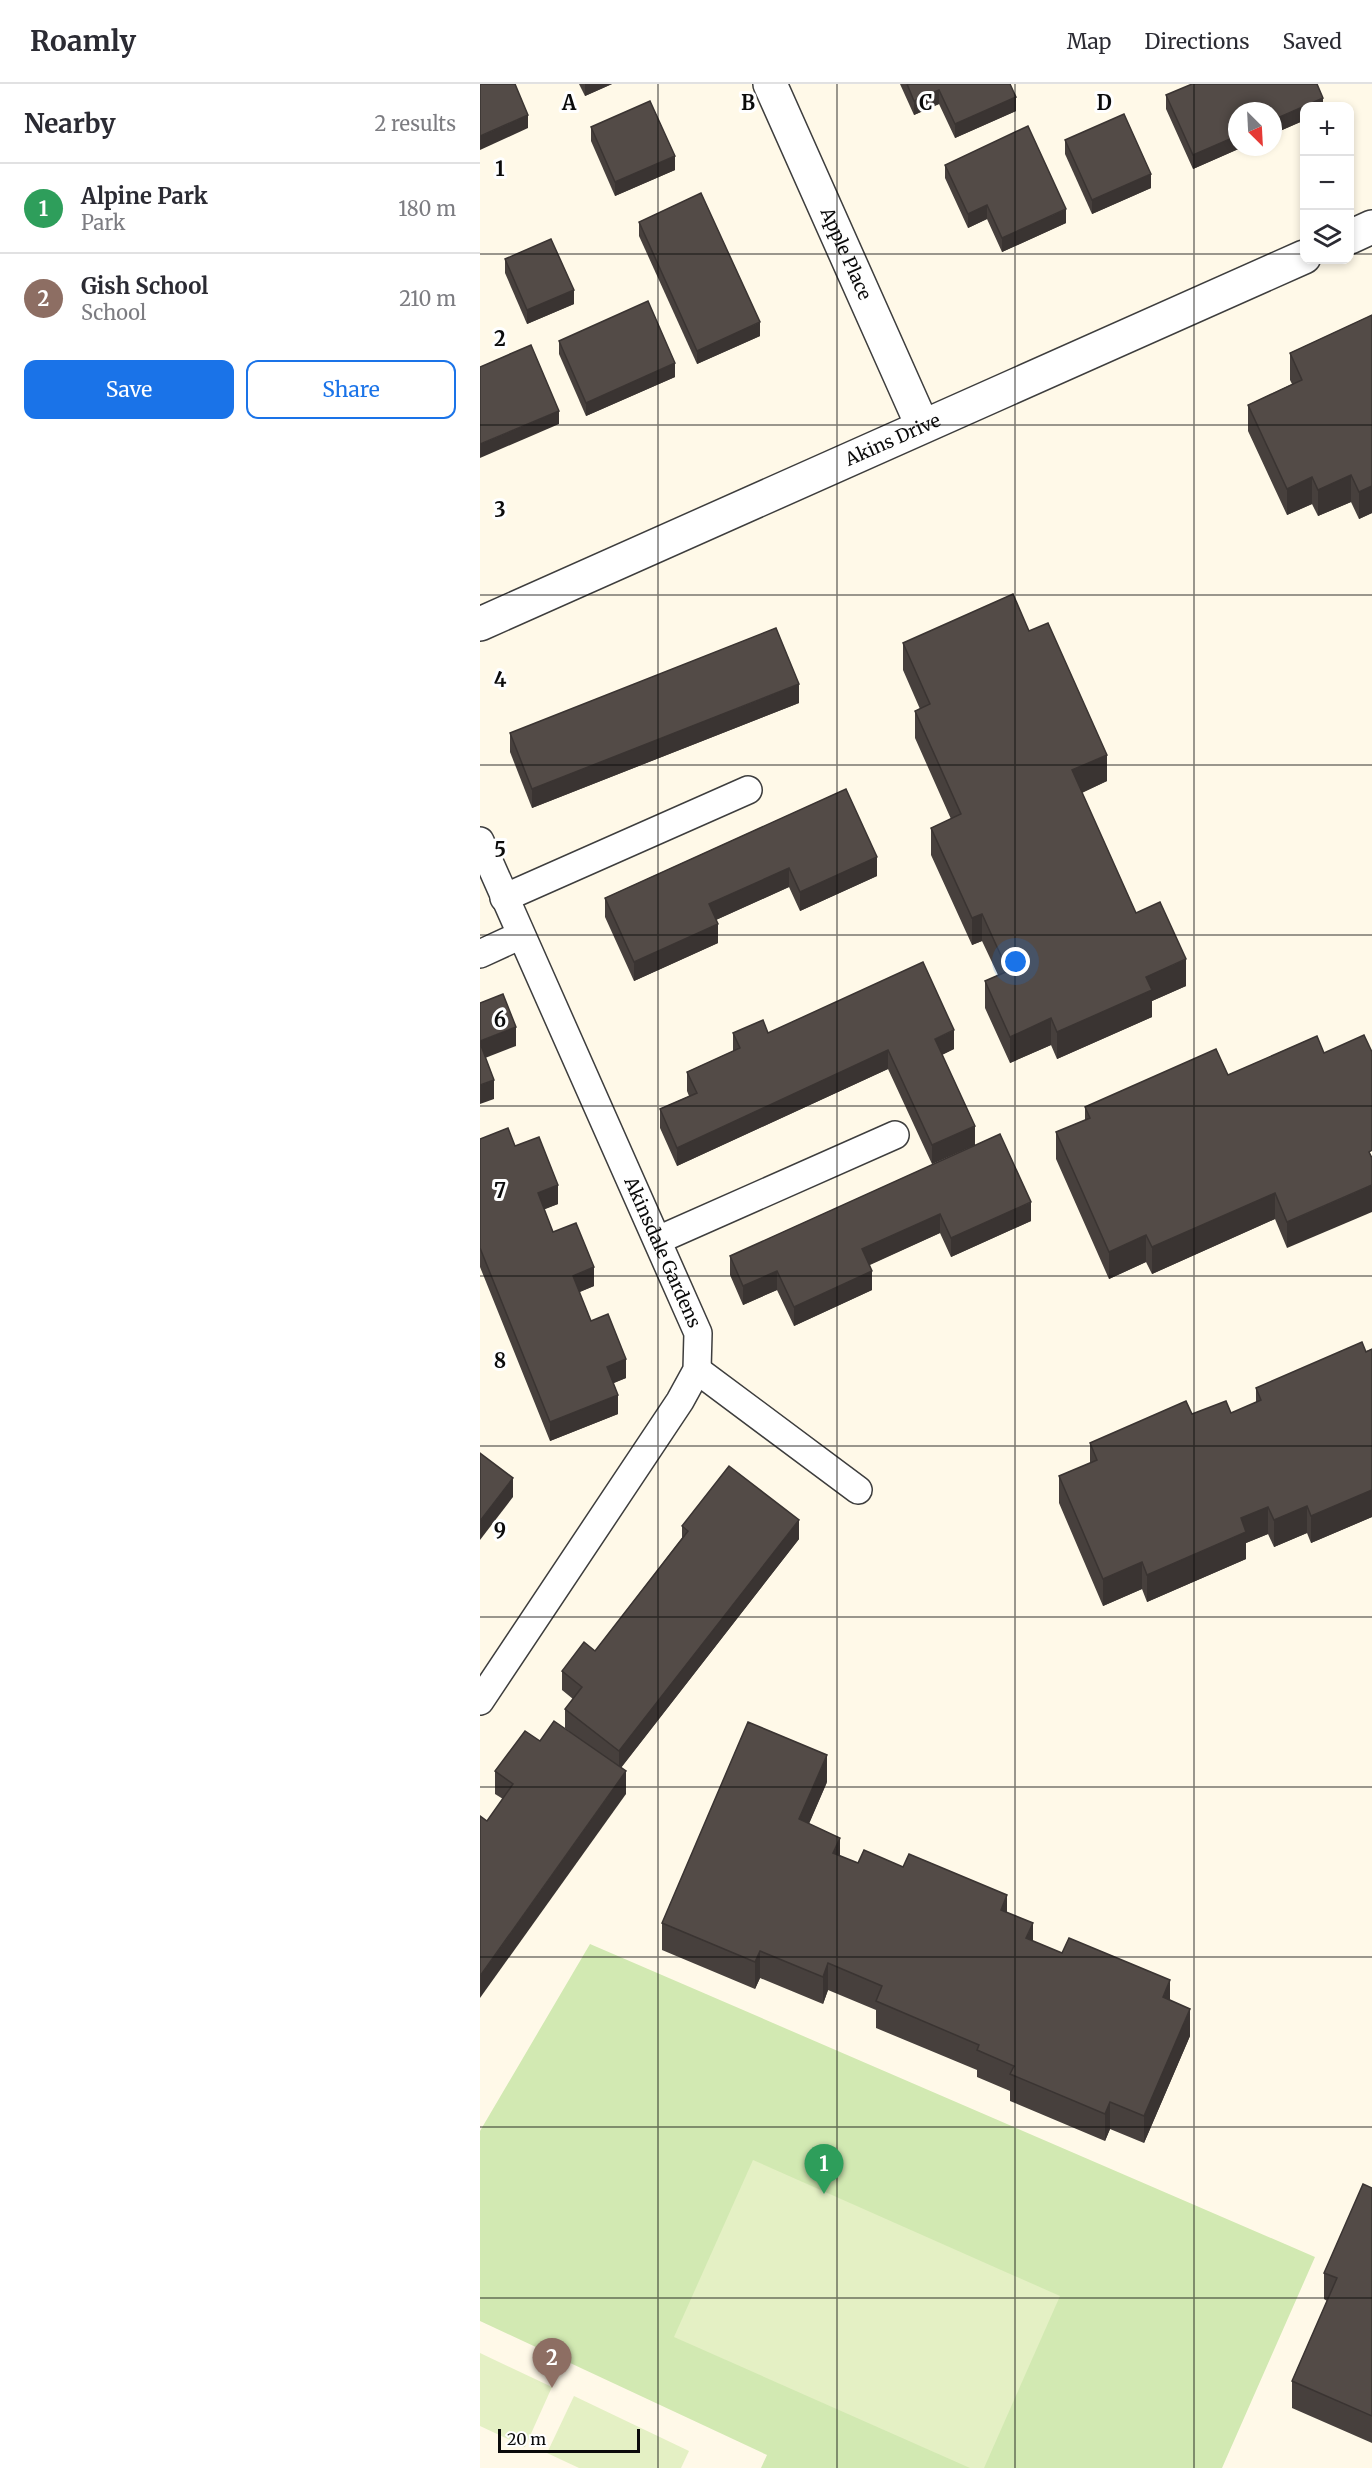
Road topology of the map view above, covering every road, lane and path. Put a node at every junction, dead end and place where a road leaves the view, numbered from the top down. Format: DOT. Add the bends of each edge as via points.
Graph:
graph roads {
  1 [pos="770,84"];
  2 [pos="1372,227"];
  3 [pos="1354,235"];
  4 [pos="1300,259"];
  5 [pos="922,425"];
  6 [pos="480,624"];
  7 [pos="748,790"];
  8 [pos="480,841"];
  9 [pos="504,898"];
  10 [pos="521,935"];
  11 [pos="480,954"];
  12 [pos="895,1135"];
  13 [pos="658,1240"];
  14 [pos="697,1370"];
  15 [pos="858,1490"];
  16 [pos="480,1701"];
  1 -- 5 [label="street, Apple Place"];
  2 -- 3 [label="street"];
  4 -- 5 [label="street, Akins Drive"];
  5 -- 6 [label="street, Akins Drive"];
  7 -- 9 [label="lane"];
  8 -- 9 [label="lane, Akinsdale Gardens"];
  9 -- 10 [label="lane, Akinsdale Gardens"];
  10 -- 11 [label="lane"];
  10 -- 13 [label="lane, Akinsdale Gardens"];
  12 -- 13 [label="lane"];
  13 -- 14 [label="lane, Akinsdale Gardens" via="698,1333"];
  14 -- 15 [label="lane"];
  14 -- 16 [label="lane, Akinsdale Gardens"];
}
